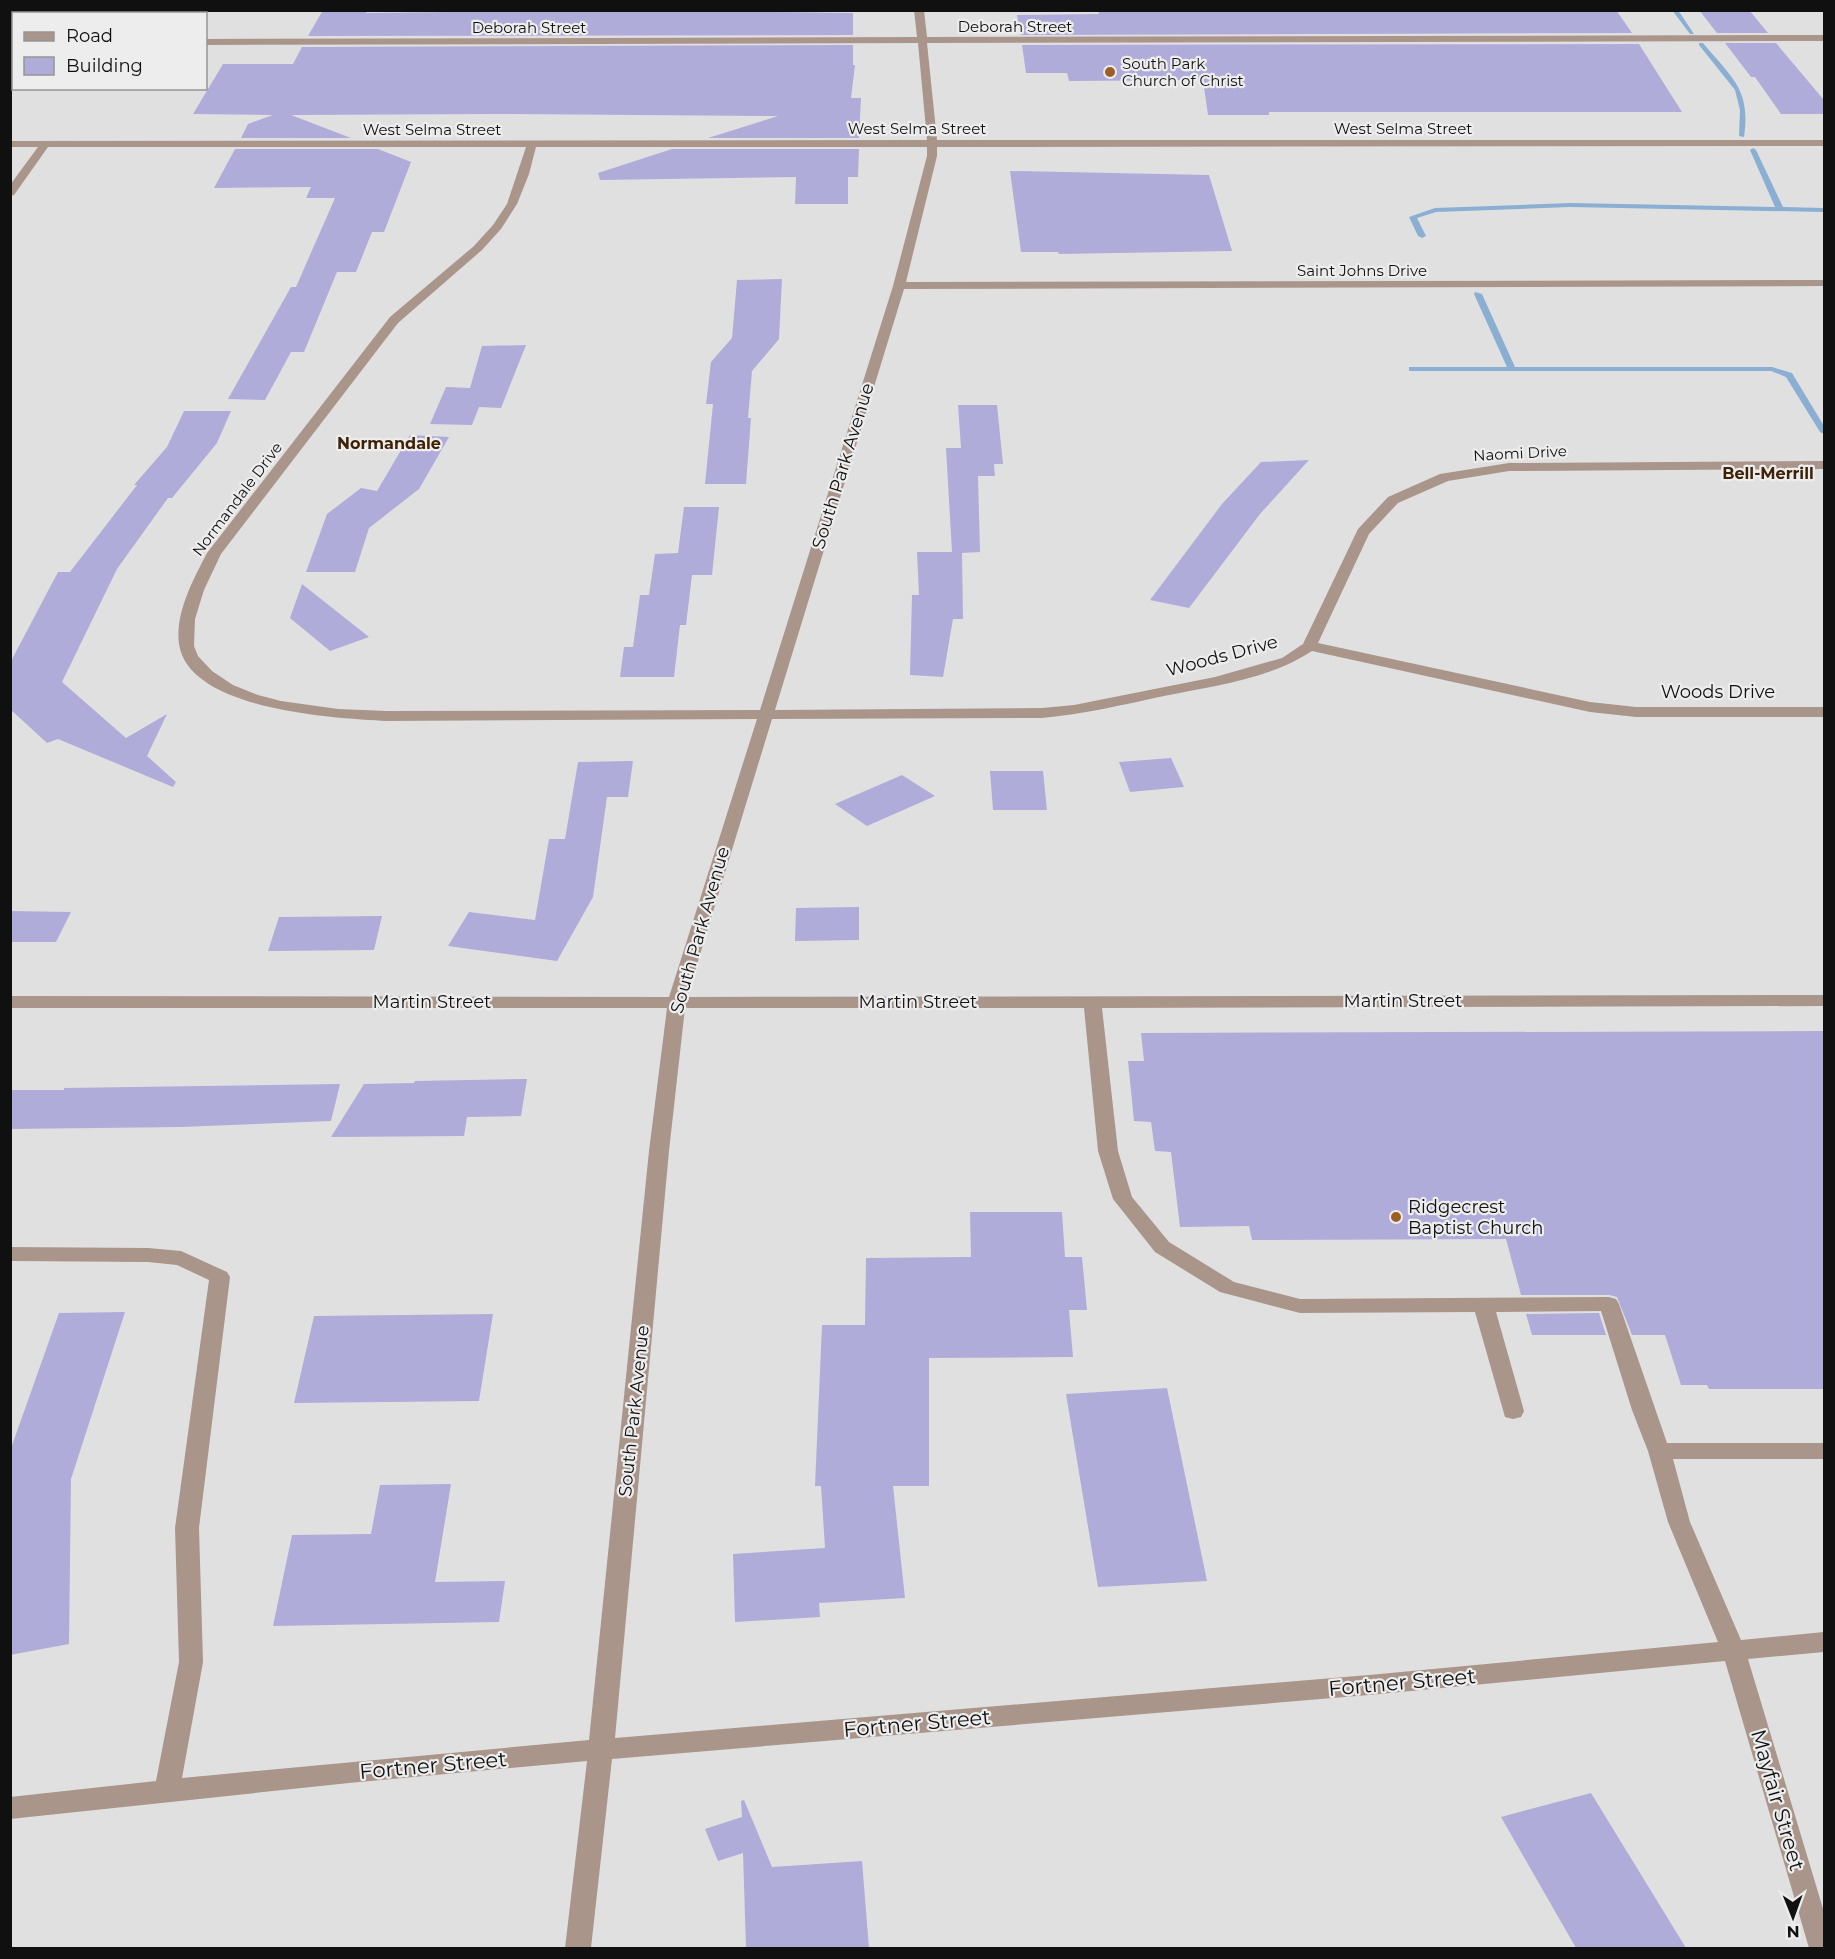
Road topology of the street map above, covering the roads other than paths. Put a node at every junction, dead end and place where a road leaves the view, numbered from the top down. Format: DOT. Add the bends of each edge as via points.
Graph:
graph roads {
  1 [pos="919,10"];
  2 [pos="1824,38"];
  3 [pos="924,41"];
  4 [pos="207,42"];
  5 [pos="932,143"];
  6 [pos="1824,143"];
  7 [pos="10,144"];
  8 [pos="45,144"];
  9 [pos="532,144"];
  10 [pos="10,193"];
  11 [pos="1824,284"];
  12 [pos="899,286"];
  13 [pos="1824,465"];
  14 [pos="1309,646"];
  15 [pos="1824,712"];
  16 [pos="765,716"];
  17 [pos="1824,999"];
  18 [pos="677,1001"];
  19 [pos="10,1002"];
  20 [pos="1092,1002"];
  21 [pos="10,1254"];
  22 [pos="1484,1305"];
  23 [pos="1513,1411"];
  24 [pos="1659,1451"];
  25 [pos="1824,1451"];
  26 [pos="1824,1642"];
  27 [pos="1734,1651"];
  28 [pos="601,1749"];
  29 [pos="167,1790"];
  30 [pos="10,1808"];
  31 [pos="578,1948"];
  32 [pos="1822,1948"];
  1 -- 3 [label="street, South Park Avenue"];
  2 -- 3 [label="street, Deborah Street"];
  3 -- 4 [label="street, Deborah Street"];
  3 -- 5 [label="street, South Park Avenue"];
  5 -- 6 [label="street, West Selma Street"];
  5 -- 9 [label="street, West Selma Street"];
  5 -- 12 [label="street, South Park Avenue"];
  7 -- 8 [label="street, West Selma Street"];
  8 -- 9 [label="street, West Selma Street"];
  8 -- 10 [label="street"];
  9 -- 16 [label="street, Normandale Drive" via="512,204 497,227 394,320 214,553 194,591 186,633 190,656 211,678 238,693 273,704 344,715"];
  11 -- 12 [label="street, Saint Johns Drive"];
  12 -- 16 [label="street, South Park Avenue"];
  13 -- 14 [label="street, Naomi Drive" via="1509,467 1444,477 1393,500 1363,532"];
  14 -- 15 [label="street, Woods Drive" via="1590,707 1636,712"];
  14 -- 16 [label="street, Woods Drive" via="1287,661 1217,681 1074,710"];
  16 -- 18 [label="street, South Park Avenue"];
  17 -- 20 [label="street, Martin Street"];
  18 -- 19 [label="street, Martin Street"];
  18 -- 20 [label="street, Martin Street"];
  18 -- 28 [label="street, South Park Avenue"];
  20 -- 22 [label="street" via="1108,1150 1123,1199 1162,1247 1227,1287 1300,1306"];
  21 -- 29 [label="street" via="181,1258 220,1277 187,1528 191,1662"];
  22 -- 23 [label="street"];
  22 -- 24 [label="street, Mayfair Street" via="1609,1304"];
  24 -- 25 [label="street"];
  24 -- 27 [label="street, Mayfair Street" via="1679,1522"];
  26 -- 27 [label="street, Fortner Street"];
  27 -- 28 [label="street, Fortner Street"];
  27 -- 32 [label="street, Mayfair Street"];
  28 -- 29 [label="street, Fortner Street"];
  28 -- 31 [label="street, South Park Avenue"];
  29 -- 30 [label="street, Fortner Street"];
}
